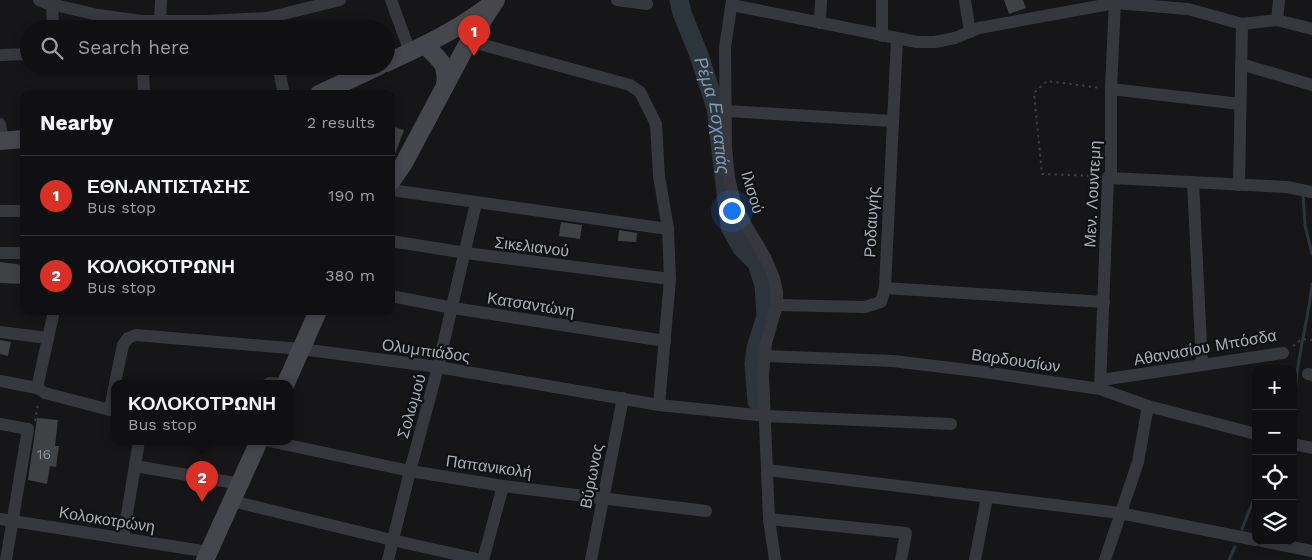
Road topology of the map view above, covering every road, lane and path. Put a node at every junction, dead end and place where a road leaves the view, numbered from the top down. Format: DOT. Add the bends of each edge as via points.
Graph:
graph roads {
  1 [pos="39,0"];
  2 [pos="161,0"];
  3 [pos="340,0"];
  4 [pos="391,0"];
  5 [pos="617,0"];
  6 [pos="821,0"];
  7 [pos="882,0"];
  8 [pos="965,0"];
  9 [pos="1279,0"];
  10 [pos="1115,1"];
  11 [pos="494,2"];
  12 [pos="732,3"];
  13 [pos="52,4"];
  14 [pos="647,4"];
  15 [pos="53,20"];
  16 [pos="120,20"];
  17 [pos="160,20"];
  18 [pos="277,20"];
  19 [pos="1277,20"];
  20 [pos="820,23"];
  21 [pos="1242,24"];
  22 [pos="1312,29"];
  23 [pos="970,32"];
  24 [pos="882,36"];
  25 [pos="896,39"];
  26 [pos="423,46"];
  27 [pos="466,47"];
  28 [pos="20,54"];
  29 [pos="0,55"];
  30 [pos="395,59"];
  31 [pos="1241,64"];
  32 [pos="143,75"];
  33 [pos="280,75"];
  34 [pos="360,75"];
  35 [pos="1312,85"];
  36 [pos="445,86"];
  37 [pos="1111,89"];
  38 [pos="144,90"];
  39 [pos="283,90"];
  40 [pos="328,90"];
  41 [pos="1240,104"];
  42 [pos="727,111"];
  43 [pos="892,121"];
  44 [pos="1,135"];
  45 [pos="20,138"];
  46 [pos="395,176"];
  47 [pos="1109,177"];
  48 [pos="1193,182"];
  49 [pos="1239,185"];
  50 [pos="395,191"];
  51 [pos="1312,192"];
  52 [pos="476,203"];
  53 [pos="0,211"];
  54 [pos="20,211"];
  55 [pos="668,229"];
  56 [pos="395,241"];
  57 [pos="0,252"];
  58 [pos="20,253"];
  59 [pos="466,254"];
  60 [pos="670,279"];
  61 [pos="885,288"];
  62 [pos="395,297"];
  63 [pos="1104,302"];
  64 [pos="777,305"];
  65 [pos="453,308"];
  66 [pos="53,315"];
  67 [pos="316,315"];
  68 [pos="0,332"];
  69 [pos="48,338"];
  70 [pos="1312,340"];
  71 [pos="666,341"];
  72 [pos="301,349"];
  73 [pos="1283,353"];
  74 [pos="765,356"];
  75 [pos="1202,365"];
  76 [pos="438,367"];
  77 [pos="116,380"];
  78 [pos="287,380"];
  79 [pos="0,382"];
  80 [pos="1100,384"];
  81 [pos="41,390"];
  82 [pos="623,398"];
  83 [pos="659,404"];
  84 [pos="1148,406"];
  85 [pos="111,410"];
  86 [pos="766,416"];
  87 [pos="0,424"];
  88 [pos="951,424"];
  89 [pos="28,429"];
  90 [pos="1252,433"];
  91 [pos="138,445"];
  92 [pos="257,445"];
  93 [pos="288,445"];
  94 [pos="1297,445"];
  95 [pos="1312,448"];
  96 [pos="135,466"];
  97 [pos="767,470"];
  98 [pos="410,471"];
  99 [pos="240,484"];
  100 [pos="503,486"];
  101 [pos="604,497"];
  102 [pos="987,497"];
  103 [pos="232,501"];
  104 [pos="706,511"];
  105 [pos="1120,513"];
  106 [pos="0,519"];
  107 [pos="769,519"];
  108 [pos="13,521"];
  109 [pos="123,538"];
  110 [pos="1252,539"];
  111 [pos="392,540"];
  112 [pos="1282,545"];
  113 [pos="1312,551"];
  114 [pos="207,556"];
  115 [pos="6,560"];
  116 [pos="388,560"];
  117 [pos="482,560"];
  118 [pos="591,560"];
  119 [pos="775,560"];
  120 [pos="901,560"];
  121 [pos="975,560"];
  122 [pos="1105,560"];
  1 -- 13 [label="street"];
  2 -- 17 [label="street"];
  3 -- 18 [label="street"];
  4 -- 26 [label="street"];
  5 -- 14 [label="street"];
  6 -- 20 [label="street"];
  7 -- 24 [label="street"];
  8 -- 23 [label="street"];
  9 -- 19 [label="street"];
  10 -- 21 [label="street" via="1188,10"];
  10 -- 23 [label="street"];
  10 -- 37 [label="street, Μεν. Λουντεμη"];
  11 -- 26 [label="street"];
  11 -- 27 [label="street"];
  12 -- 20 [label="street"];
  12 -- 42 [label="street, Ιλισού" via="724,48"];
  13 -- 15 [label="street"];
  13 -- 16 [label="street"];
  19 -- 21 [label="street"];
  19 -- 22 [label="street"];
  20 -- 24 [label="street"];
  21 -- 31 [label="street"];
  23 -- 25 [label="street" via="935,42"];
  24 -- 25 [label="street"];
  25 -- 43 [label="street, Ροδαυγής"];
  26 -- 27 [label="street"];
  26 -- 30 [label="street"];
  26 -- 36 [label="street" via="442,63 446,74"];
  27 -- 36 [label="street"];
  27 -- 55 [label="street" via="636,88 656,124 659,176"];
  28 -- 29 [label="street"];
  31 -- 35 [label="street"];
  31 -- 41 [label="street"];
  32 -- 38 [label="street"];
  33 -- 39 [label="street"];
  34 -- 40 [label="street"];
  36 -- 46 [label="street"];
  37 -- 41 [label="street"];
  37 -- 47 [label="street, Μεν. Λουντεμη"];
  37 -- 47 [label="path" via="1047,81 1034,93 1042,174"];
  41 -- 49 [label="street"];
  42 -- 43 [label="street"];
  42 -- 64 [label="street, Ιλισού" via="726,147 735,203 774,278"];
  43 -- 61 [label="street, Ροδαυγής"];
  44 -- 45 [label="street"];
  47 -- 48 [label="street"];
  47 -- 63 [label="street, Μεν. Λουντεμη"];
  48 -- 49 [label="street"];
  48 -- 75 [label="street"];
  49 -- 51 [label="street" via="1287,187"];
  50 -- 52 [label="street"];
  52 -- 55 [label="street"];
  52 -- 59 [label="street, Σολωμού"];
  53 -- 54 [label="street"];
  55 -- 60 [label="street"];
  56 -- 59 [label="street, Σικελιανού"];
  57 -- 58 [label="street"];
  59 -- 60 [label="street, Σικελιανού"];
  59 -- 65 [label="street, Σολωμού"];
  60 -- 71 [label="street"];
  61 -- 63 [label="street"];
  61 -- 64 [label="street" via="881,302 865,307"];
  62 -- 65 [label="street, Κατσαντώνη"];
  63 -- 80 [label="street, Μεν. Λουντεμη"];
  64 -- 74 [label="street, Ιλισού"];
  65 -- 71 [label="street, Κατσαντώνη"];
  65 -- 76 [label="street, Σολωμού"];
  66 -- 69 [label="street"];
  67 -- 72 [label="street"];
  68 -- 69 [label="street"];
  69 -- 81 [label="street"];
  70 -- 73 [label="path, Αθανασίου Μπόσδα" via="1302,338"];
  71 -- 83 [label="street"];
  72 -- 76 [label="street, Ολυμπιάδος"];
  72 -- 77 [label="street, Ολυμπιάδος" via="136,335 128,338 124,345"];
  72 -- 78 [label="street"];
  73 -- 75 [label="street, Αθανασίου Μπόσδα"];
  74 -- 80 [label="street, Βαρδουσίων" via="893,361"];
  74 -- 86 [label="street, Ιλισού"];
  75 -- 80 [label="street, Αθανασίου Μπόσδα"];
  76 -- 82 [label="street, Ολυμπιάδος"];
  76 -- 98 [label="street, Σολωμού"];
  79 -- 81 [label="street"];
  80 -- 84 [label="street, Βαρδουσίων"];
  81 -- 85 [label="street"];
  81 -- 89 [label="path" via="33,429"];
  82 -- 83 [label="street, Ολυμπιάδος"];
  82 -- 101 [label="street, Βύρωνος"];
  83 -- 86 [label="street, Ολυμπιάδος"];
  84 -- 90 [label="street, Βαρδουσίων"];
  84 -- 105 [label="street" via="1138,462"];
  86 -- 88 [label="street, Ολυμπιάδος"];
  86 -- 97 [label="street, Ιλισού"];
  87 -- 89 [label="street"];
  89 -- 108 [label="street"];
  91 -- 96 [label="street"];
  92 -- 99 [label="street"];
  93 -- 98 [label="street, Παπανικολή"];
  94 -- 95 [label="street"];
  96 -- 99 [label="street"];
  96 -- 109 [label="street"];
  97 -- 102 [label="street"];
  97 -- 107 [label="street, Ιλισού"];
  98 -- 100 [label="street, Παπανικολή"];
  98 -- 111 [label="street, Σολωμού"];
  99 -- 103 [label="street"];
  100 -- 101 [label="street, Παπανικολή"];
  100 -- 117 [label="street"];
  101 -- 104 [label="street, Παπανικολή"];
  101 -- 118 [label="street, Βύρωνος"];
  102 -- 105 [label="street"];
  102 -- 121 [label="street"];
  103 -- 111 [label="street"];
  103 -- 114 [label="street"];
  105 -- 110 [label="street"];
  105 -- 122 [label="street"];
  106 -- 108 [label="street, Κολοκοτρώνη"];
  107 -- 119 [label="street, Ιλισού"];
  107 -- 120 [label="street" via="906,533"];
  108 -- 109 [label="street, Κολοκοτρώνη"];
  108 -- 115 [label="street"];
  109 -- 114 [label="street, Κολοκοτρώνη"];
  111 -- 116 [label="street, Σολωμού"];
  111 -- 117 [label="street"];
  112 -- 113 [label="street"];
}
